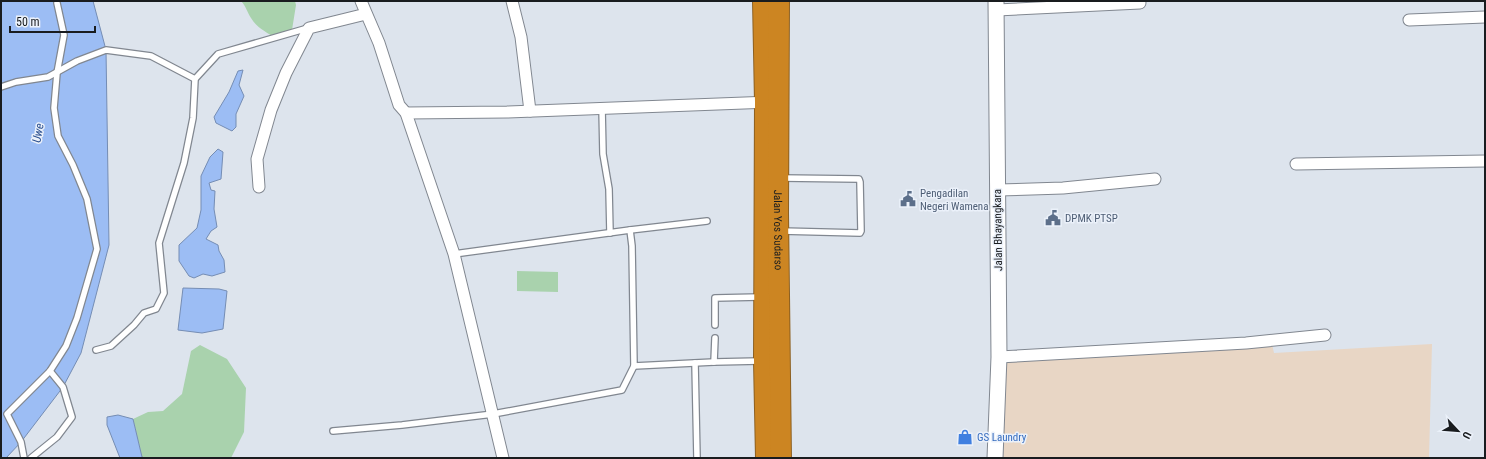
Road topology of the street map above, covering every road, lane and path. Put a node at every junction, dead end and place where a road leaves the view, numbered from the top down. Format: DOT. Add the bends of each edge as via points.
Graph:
graph roads {
  1 [pos="361,1"];
  2 [pos="512,1"];
  3 [pos="763,1"];
  4 [pos="779,1"];
  5 [pos="57,3"];
  6 [pos="1140,3"];
  7 [pos="996,6"];
  8 [pos="366,14"];
  9 [pos="1485,18"];
  10 [pos="1409,20"];
  11 [pos="309,28"];
  12 [pos="57,72"];
  13 [pos="196,79"];
  14 [pos="1,87"];
  15 [pos="772,102"];
  16 [pos="602,108"];
  17 [pos="530,111"];
  18 [pos="406,113"];
  19 [pos="1485,161"];
  20 [pos="1296,164"];
  21 [pos="772,178"];
  22 [pos="1155,179"];
  23 [pos="259,187"];
  24 [pos="998,190"];
  25 [pos="707,221"];
  26 [pos="630,230"];
  27 [pos="773,230"];
  28 [pos="610,233"];
  29 [pos="454,254"];
  30 [pos="772,296"];
  31 [pos="715,325"];
  32 [pos="1325,335"];
  33 [pos="715,338"];
  34 [pos="96,350"];
  35 [pos="999,357"];
  36 [pos="772,361"];
  37 [pos="714,362"];
  38 [pos="695,363"];
  39 [pos="634,366"];
  40 [pos="50,371"];
  41 [pos="493,414"];
  42 [pos="333,431"];
  43 [pos="24,458"];
  44 [pos="31,458"];
  45 [pos="503,458"];
  46 [pos="697,458"];
  47 [pos="766,458"];
  48 [pos="781,458"];
  49 [pos="995,458"];
  1 -- 8 [label="street"];
  2 -- 17 [label="street" via="521,37"];
  3 -- 15 [label="highway, Jalan Yos Sudarso"];
  4 -- 15 [label="highway, Jalan Yos Sudarso"];
  5 -- 12 [label="lane" via="64,35"];
  6 -- 7 [label="street"];
  7 -- 24 [label="main road, Jalan Bhayangkara"];
  8 -- 11 [label="street"];
  8 -- 18 [label="street" via="379,43 399,105"];
  9 -- 10 [label="street"];
  11 -- 13 [label="lane" via="218,54"];
  11 -- 23 [label="street" via="271,110 256,159"];
  12 -- 13 [label="lane" via="106,50 151,56"];
  12 -- 14 [label="lane" via="48,77"];
  12 -- 40 [label="lane" via="54,108 58,136 87,199 97,249 72,332"];
  13 -- 34 [label="lane" via="193,118 184,163 159,243 164,293 156,309 144,313 111,346"];
  15 -- 16 [label="street"];
  15 -- 21 [label="highway, Jalan Yos Sudarso"];
  16 -- 17 [label="street"];
  16 -- 28 [label="lane"];
  17 -- 18 [label="street"];
  18 -- 29 [label="street"];
  19 -- 20 [label="street"];
  21 -- 27 [label="highway, Jalan Yos Sudarso"];
  21 -- 27 [label="lane" via="859,179 861,231 860,233"];
  22 -- 24 [label="street" via="1063,188"];
  24 -- 35 [label="main road, Jalan Bhayangkara"];
  25 -- 26 [label="lane"];
  26 -- 28 [label="lane"];
  26 -- 39 [label="lane"];
  27 -- 30 [label="highway, Jalan Yos Sudarso"];
  28 -- 29 [label="lane"];
  29 -- 41 [label="street"];
  30 -- 31 [label="lane" via="715,298"];
  30 -- 36 [label="highway, Jalan Yos Sudarso"];
  32 -- 35 [label="street" via="1246,343"];
  33 -- 37 [label="lane"];
  35 -- 49 [label="main road, Jalan Bhayangkara"];
  36 -- 37 [label="lane"];
  36 -- 47 [label="highway, Jalan Yos Sudarso"];
  36 -- 48 [label="highway, Jalan Yos Sudarso"];
  37 -- 38 [label="lane"];
  38 -- 39 [label="lane"];
  38 -- 46 [label="lane"];
  39 -- 41 [label="lane" via="622,390"];
  40 -- 43 [label="lane" via="7,414 21,442"];
  40 -- 44 [label="lane" via="63,387 72,417 57,437"];
  41 -- 42 [label="lane"];
  41 -- 45 [label="street"];
}
